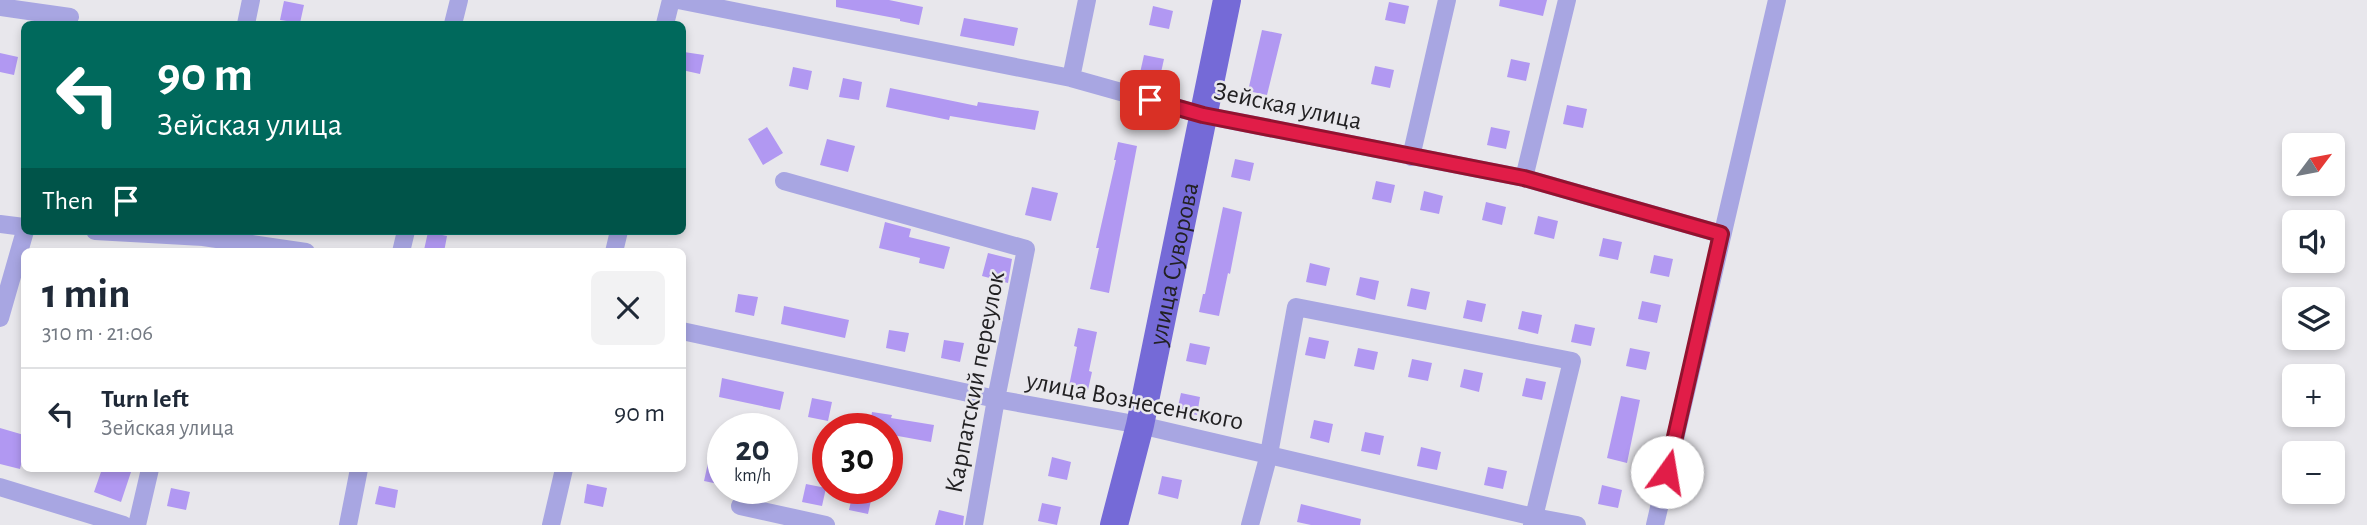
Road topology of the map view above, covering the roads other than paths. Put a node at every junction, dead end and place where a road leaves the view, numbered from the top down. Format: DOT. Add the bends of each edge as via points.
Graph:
graph roads {
  1 [pos="251,0"];
  2 [pos="458,0"];
  3 [pos="671,0"];
  4 [pos="678,0"];
  5 [pos="1087,0"];
  6 [pos="1227,0"];
  7 [pos="1447,0"];
  8 [pos="1567,0"];
  9 [pos="1777,0"];
  10 [pos="0,7"];
  11 [pos="71,14"];
  12 [pos="247,21"];
  13 [pos="454,21"];
  14 [pos="666,21"];
  15 [pos="1072,78"];
  16 [pos="1203,115"];
  17 [pos="1411,157"];
  18 [pos="1524,178"];
  19 [pos="784,181"];
  20 [pos="0,224"];
  21 [pos="21,228"];
  22 [pos="1721,234"];
  23 [pos="23,235"];
  24 [pos="143,235"];
  25 [pos="203,240"];
  26 [pos="272,248"];
  27 [pos="0,318"];
  28 [pos="686,332"];
  29 [pos="996,399"];
  30 [pos="1140,425"];
  31 [pos="1269,454"];
  32 [pos="149,472"];
  33 [pos="358,472"];
  34 [pos="563,472"];
  35 [pos="0,487"];
  36 [pos="740,506"];
  37 [pos="1533,521"];
  38 [pos="124,525"];
  39 [pos="137,525"];
  40 [pos="348,525"];
  41 [pos="551,525"];
  42 [pos="826,525"];
  43 [pos="974,525"];
  44 [pos="1114,525"];
  45 [pos="1250,525"];
  46 [pos="1577,525"];
  47 [pos="1655,525"];
  1 -- 12 [label="street"];
  2 -- 13 [label="street"];
  3 -- 14 [label="street"];
  4 -- 15 [label="street, Зейская улица"];
  5 -- 15 [label="street"];
  6 -- 16 [label="main road, улица Суворова"];
  7 -- 17 [label="street"];
  8 -- 18 [label="street"];
  9 -- 22 [label="street"];
  10 -- 11 [label="street"];
  15 -- 16 [label="street, Зейская улица"];
  16 -- 17 [label="street, Зейская улица"];
  16 -- 30 [label="main road, улица Суворова"];
  17 -- 18 [label="street, Зейская улица"];
  18 -- 22 [label="street, Зейская улица"];
  19 -- 29 [label="street, Карпатский переулок" via="1026,249"];
  20 -- 21 [label="street"];
  22 -- 47 [label="street"];
  23 -- 27 [label="street"];
  24 -- 25 [label="street"];
  25 -- 26 [label="street"];
  28 -- 29 [label="street, улица Вознесенского"];
  29 -- 30 [label="street, улица Вознесенского"];
  29 -- 43 [label="street, Карпатский переулок"];
  30 -- 31 [label="street, улица Вознесенского"];
  30 -- 44 [label="main road, улица Суворова"];
  31 -- 37 [label="street, улица Вознесенского"];
  31 -- 37 [label="street" via="1296,307 1572,361"];
  31 -- 45 [label="street"];
  32 -- 39 [label="street"];
  33 -- 40 [label="street"];
  34 -- 41 [label="street"];
  35 -- 38 [label="street"];
  36 -- 42 [label="street"];
  37 -- 46 [label="street, улица Вознесенского"];
}
